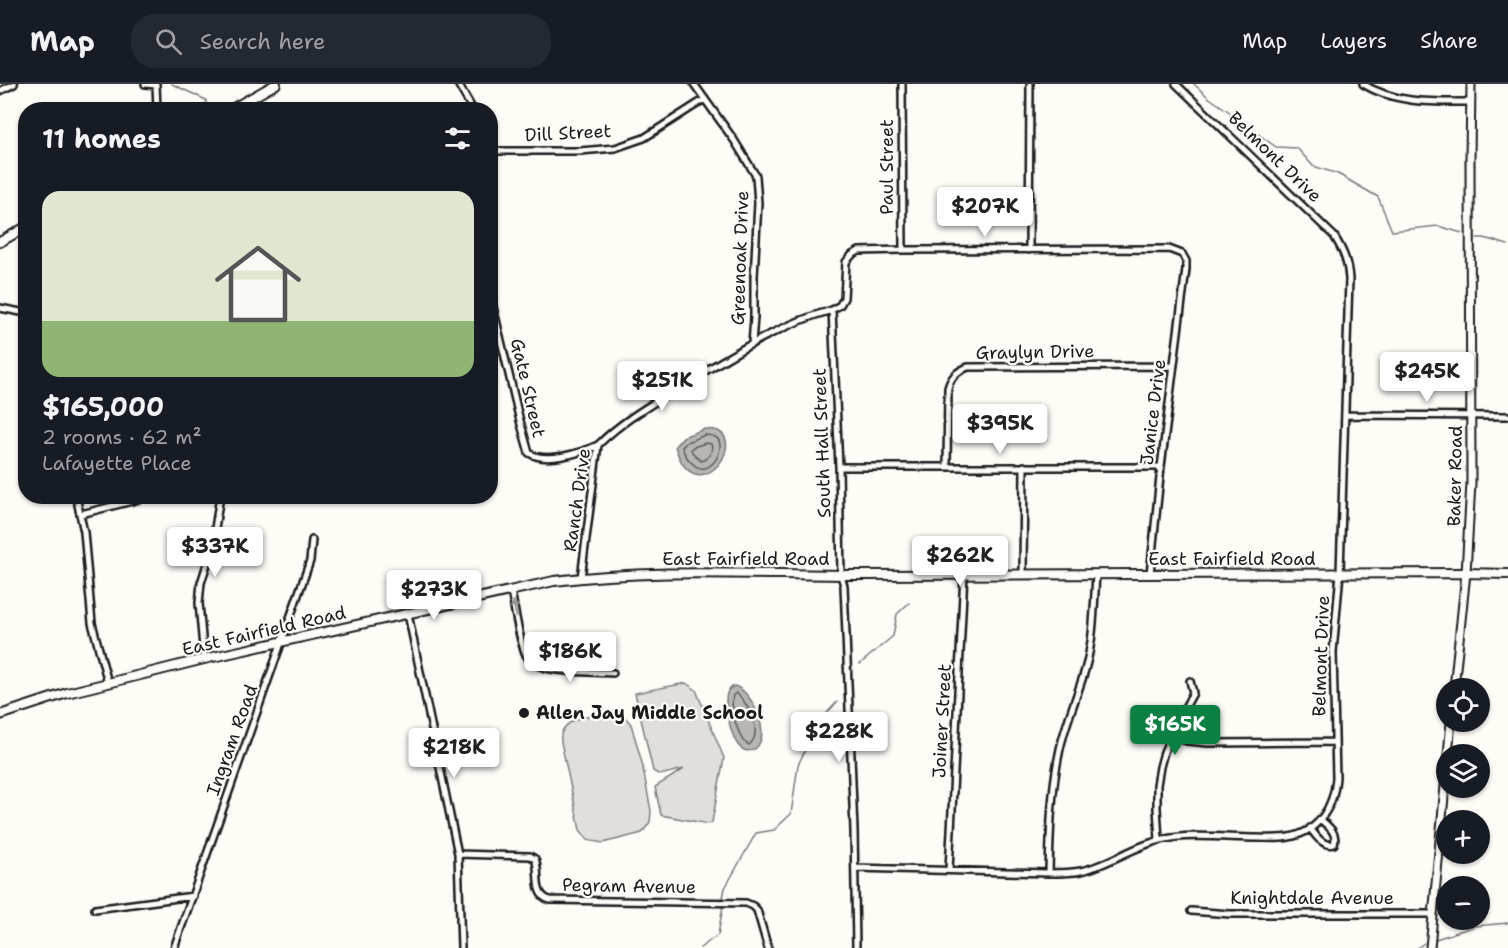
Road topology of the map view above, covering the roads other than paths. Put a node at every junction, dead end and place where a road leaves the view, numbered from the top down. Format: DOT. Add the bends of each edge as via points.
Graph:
graph roads {
  1 [pos="14,84"];
  2 [pos="145,84"];
  3 [pos="276,84"];
  4 [pos="458,84"];
  5 [pos="694,84"];
  6 [pos="902,84"];
  7 [pos="1030,84"];
  8 [pos="1176,84"];
  9 [pos="1363,84"];
  10 [pos="1471,84"];
  11 [pos="156,85"];
  12 [pos="0,91"];
  13 [pos="705,99"];
  14 [pos="157,102"];
  15 [pos="244,102"];
  16 [pos="468,102"];
  17 [pos="1471,102"];
  18 [pos="498,149"];
  19 [pos="18,232"];
  20 [pos="0,242"];
  21 [pos="903,250"];
  22 [pos="1029,250"];
  23 [pos="0,308"];
  24 [pos="832,310"];
  25 [pos="18,311"];
  26 [pos="498,328"];
  27 [pos="752,344"];
  28 [pos="1174,366"];
  29 [pos="1346,415"];
  30 [pos="1471,415"];
  31 [pos="1508,417"];
  32 [pos="598,445"];
  33 [pos="947,466"];
  34 [pos="1024,466"];
  35 [pos="839,467"];
  36 [pos="1161,467"];
  37 [pos="78,504"];
  38 [pos="120,504"];
  39 [pos="219,504"];
  40 [pos="81,514"];
  41 [pos="312,540"];
  42 [pos="1340,573"];
  43 [pos="1466,573"];
  44 [pos="964,574"];
  45 [pos="1023,574"];
  46 [pos="1096,574"];
  47 [pos="1150,574"];
  48 [pos="1508,574"];
  49 [pos="841,575"];
  50 [pos="581,578"];
  51 [pos="511,591"];
  52 [pos="408,614"];
  53 [pos="283,641"];
  54 [pos="204,659"];
  55 [pos="613,673"];
  56 [pos="1455,678"];
  57 [pos="1190,681"];
  58 [pos="108,682"];
  59 [pos="0,715"];
  60 [pos="1171,735"];
  61 [pos="1334,742"];
  62 [pos="1444,798"];
  63 [pos="1320,819"];
  64 [pos="1310,828"];
  65 [pos="1160,840"];
  66 [pos="458,854"];
  67 [pos="855,868"];
  68 [pos="949,870"];
  69 [pos="1049,873"];
  70 [pos="193,896"];
  71 [pos="95,909"];
  72 [pos="1191,911"];
  73 [pos="1432,914"];
  74 [pos="174,948"];
  75 [pos="461,948"];
  76 [pos="768,948"];
  77 [pos="856,948"];
  78 [pos="1430,948"];
  1 -- 12 [label="street"];
  2 -- 11 [label="street"];
  3 -- 15 [label="main road"];
  4 -- 16 [label="street"];
  5 -- 13 [label="street, Greenoak Drive"];
  6 -- 21 [label="street, Paul Street"];
  7 -- 22 [label="street"];
  8 -- 29 [label="street, Belmont Drive" via="1319,220 1344,251 1349,279"];
  9 -- 17 [label="street" via="1402,99"];
  10 -- 17 [label="street, Baker Road"];
  11 -- 14 [label="street"];
  13 -- 18 [label="street, Dill Street" via="644,138 615,148"];
  13 -- 27 [label="street, Greenoak Drive" via="756,176"];
  17 -- 30 [label="street, Baker Road"];
  19 -- 20 [label="main road"];
  21 -- 22 [label="street"];
  21 -- 24 [label="street" via="859,251 852,255 846,262 844,298"];
  22 -- 28 [label="street, Janice Drive" via="1169,249 1182,254 1186,269"];
  23 -- 25 [label="street"];
  24 -- 27 [label="street, Ranch Drive"];
  24 -- 35 [label="street, South Hall Street"];
  26 -- 32 [label="street, Gate Street" via="529,453 547,458"];
  27 -- 32 [label="street, Ranch Drive" via="632,416"];
  28 -- 33 [label="street, Graylyn Drive" via="962,370 948,388"];
  28 -- 36 [label="street, Janice Drive"];
  29 -- 30 [label="street"];
  29 -- 42 [label="street, Belmont Drive"];
  30 -- 31 [label="street"];
  30 -- 43 [label="street, Baker Road"];
  32 -- 50 [label="street, Ranch Drive"];
  33 -- 34 [label="street"];
  33 -- 35 [label="street"];
  34 -- 36 [label="street"];
  34 -- 45 [label="street"];
  35 -- 49 [label="street, South Hall Street"];
  36 -- 47 [label="street, Janice Drive"];
  37 -- 40 [label="street"];
  38 -- 40 [label="street"];
  39 -- 54 [label="street" via="199,603"];
  40 -- 58 [label="street" via="92,623"];
  41 -- 53 [label="street, Ingram Road" via="310,561"];
  42 -- 43 [label="main road, East Fairfield Road"];
  42 -- 47 [label="main road, East Fairfield Road"];
  42 -- 61 [label="street, Belmont Drive" via="1333,652"];
  43 -- 48 [label="main road, East Fairfield Road"];
  43 -- 56 [label="street, Baker Road"];
  44 -- 45 [label="main road, East Fairfield Road"];
  44 -- 49 [label="main road, East Fairfield Road"];
  44 -- 68 [label="street, Joiner Street"];
  45 -- 46 [label="main road, East Fairfield Road"];
  46 -- 47 [label="main road, East Fairfield Road"];
  46 -- 69 [label="street" via="1090,650 1068,718 1055,779"];
  49 -- 50 [label="main road, East Fairfield Road" via="691,573"];
  49 -- 67 [label="street, South Hall Street"];
  50 -- 51 [label="main road, East Fairfield Road"];
  51 -- 52 [label="main road, East Fairfield Road"];
  55 -- 51 [label="street, one-way" via="541,668 528,659"];
  52 -- 53 [label="main road, East Fairfield Road"];
  52 -- 66 [label="street"];
  53 -- 54 [label="main road, East Fairfield Road"];
  53 -- 70 [label="street, Ingram Road"];
  54 -- 58 [label="main road, East Fairfield Road"];
  57 -- 60 [label="street" via="1193,693"];
  58 -- 59 [label="main road, East Fairfield Road"];
  60 -- 61 [label="street" via="1208,743"];
  60 -- 65 [label="street" via="1157,785"];
  61 -- 63 [label="street, Belmont Drive" via="1335,789"];
  62 -- 73 [label="street"];
  63 -- 64 [label="street, Belmont Drive"];
  63 -- 64 [label="street" via="1335,834 1334,844 1324,844"];
  64 -- 65 [label="street, Belmont Drive" via="1291,837"];
  65 -- 69 [label="street, Belmont Drive" via="1081,871"];
  66 -- 75 [label="street"];
  66 -- 76 [label="street, Pegram Avenue" via="535,858 540,894 550,900 746,903 757,910"];
  67 -- 68 [label="street, Belmont Drive"];
  67 -- 77 [label="street, South Hall Street"];
  68 -- 69 [label="street, Belmont Drive"];
  70 -- 71 [label="street"];
  70 -- 74 [label="street, Ingram Road"];
  72 -- 73 [label="street, Knightdale Avenue"];
  73 -- 78 [label="street"];
}
